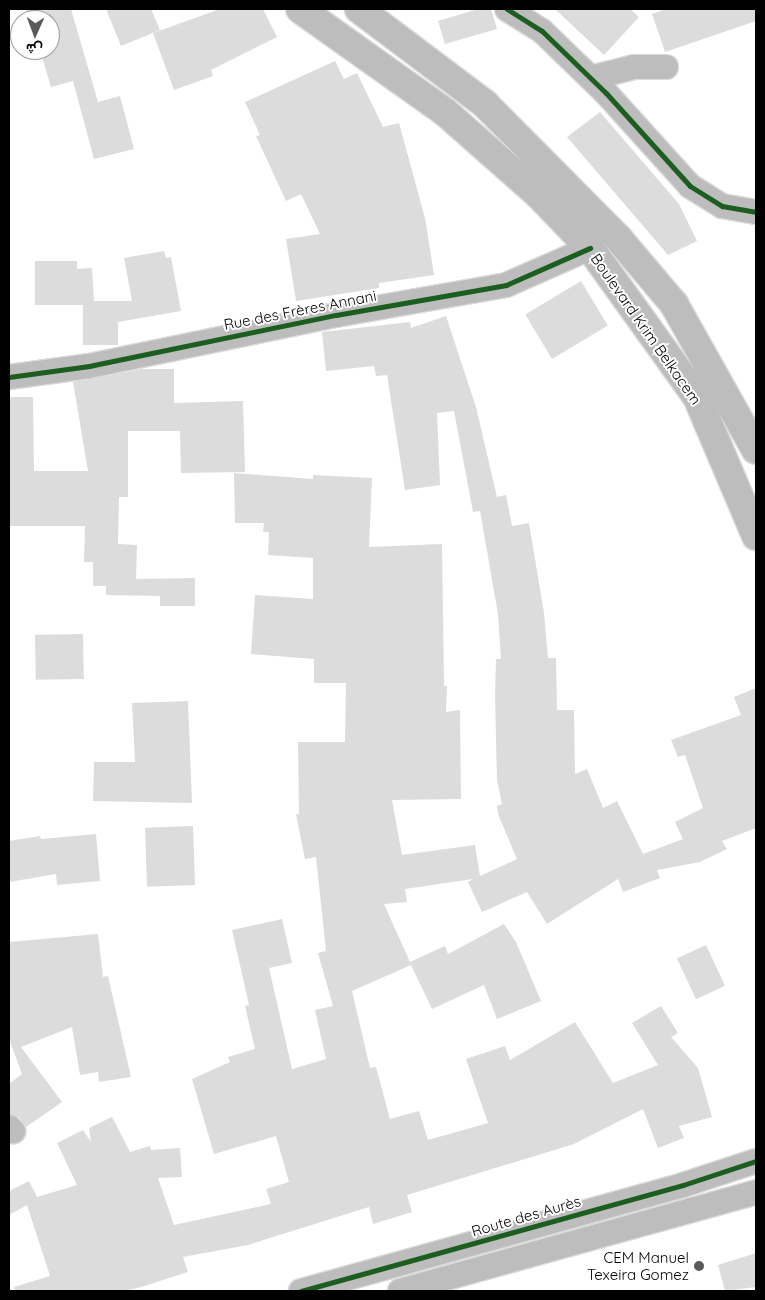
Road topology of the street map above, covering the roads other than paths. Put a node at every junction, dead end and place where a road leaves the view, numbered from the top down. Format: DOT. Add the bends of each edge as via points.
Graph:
graph roads {
  1 [pos="300,9"];
  2 [pos="358,9"];
  3 [pos="507,9"];
  4 [pos="666,68"];
  5 [pos="591,78"];
  6 [pos="756,212"];
  7 [pos="590,248"];
  8 [pos="9,377"];
  9 [pos="756,450"];
  10 [pos="756,536"];
  11 [pos="756,1161"];
  12 [pos="756,1192"];
  13 [pos="301,1291"];
  14 [pos="400,1291"];
  1 -- 7 [label="main road, Boulevard Krim Belkacem" via="445,112 539,194"];
  2 -- 9 [label="main road, Boulevard Krim Belkacem" via="485,104 618,238 674,304"];
  3 -- 5 [label="street" via="542,31"];
  4 -- 5 [label="street" via="634,67"];
  5 -- 6 [label="street" via="690,186 722,206"];
  7 -- 8 [label="street, Rue des Frères Annani" via="506,285 336,315 89,366"];
  7 -- 10 [label="main road, Boulevard Krim Belkacem" via="697,397"];
  11 -- 13 [label="street, Route des Aurès" via="683,1185"];
  12 -- 14 [label="street"];
}
